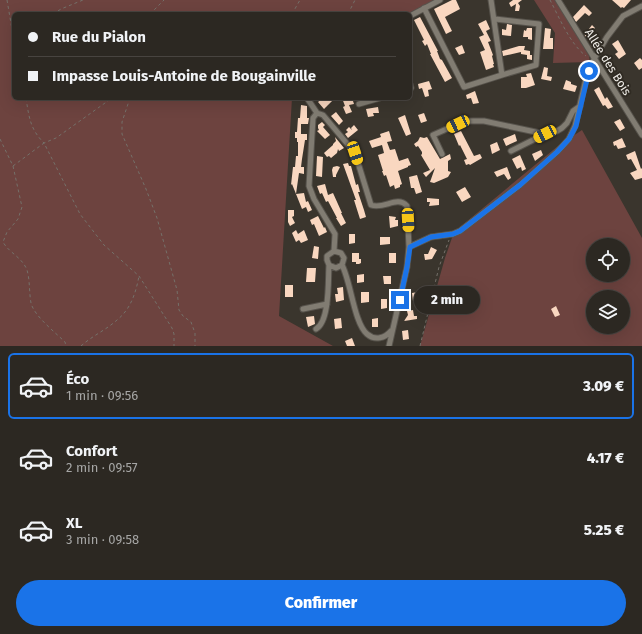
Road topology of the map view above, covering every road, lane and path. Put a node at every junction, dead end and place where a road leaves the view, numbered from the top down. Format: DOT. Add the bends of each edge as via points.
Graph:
graph roads {
  1 [pos="7,0"];
  2 [pos="83,0"];
  3 [pos="164,0"];
  4 [pos="300,0"];
  5 [pos="356,0"];
  6 [pos="440,0"];
  7 [pos="491,0"];
  8 [pos="550,0"];
  9 [pos="558,0"];
  10 [pos="642,6"];
  11 [pos="424,8"];
  12 [pos="56,12"];
  13 [pos="152,12"];
  14 [pos="293,12"];
  15 [pos="349,12"];
  16 [pos="412,15"];
  17 [pos="495,19"];
  18 [pos="12,29"];
  19 [pos="594,59"];
  20 [pos="502,75"];
  21 [pos="26,100"];
  22 [pos="109,100"];
  23 [pos="129,100"];
  24 [pos="309,100"];
  25 [pos="373,100"];
  26 [pos="359,104"];
  27 [pos="580,106"];
  28 [pos="317,112"];
  29 [pos="545,134"];
  30 [pos="642,135"];
  31 [pos="0,139"];
  32 [pos="44,143"];
  33 [pos="511,150"];
  34 [pos="442,154"];
  35 [pos="14,166"];
  36 [pos="453,234"];
  37 [pos="410,247"];
  38 [pos="334,251"];
  39 [pos="328,265"];
  40 [pos="342,265"];
  41 [pos="139,276"];
  42 [pos="327,304"];
  43 [pos="303,309"];
  44 [pos="316,329"];
  45 [pos="392,331"];
  46 [pos="66,346"];
  47 [pos="81,346"];
  48 [pos="174,346"];
  49 [pos="195,346"];
  50 [pos="389,346"];
  51 [pos="420,346"];
  1 -- 18 [label="path"];
  2 -- 12 [label="path"];
  3 -- 13 [label="path"];
  4 -- 14 [label="path"];
  5 -- 15 [label="path"];
  6 -- 11 [label="street"];
  7 -- 17 [label="street"];
  8 -- 19 [label="path" via="581,53"];
  9 -- 19 [label="street, Allée des Bois"];
  10 -- 19 [label="street" via="623,16"];
  11 -- 16 [label="street"];
  11 -- 20 [label="street" via="464,87"];
  17 -- 20 [label="street"];
  17 -- 20 [label="street" via="539,24 536,65"];
  19 -- 27 [label="street" via="585,82"];
  19 -- 30 [label="street, Allée des Bois"];
  21 -- 32 [label="path" via="30,123"];
  22 -- 32 [label="path" via="56,138"];
  23 -- 49 [label="path" via="122,122 122,134 157,218 177,290 179,310 191,322 195,333"];
  24 -- 28 [label="street"];
  25 -- 26 [label="street"];
  27 -- 29 [label="street" via="573,111 562,128"];
  27 -- 36 [label="street" via="576,126 569,139 557,152 520,185"];
  28 -- 37 [label="street" via="323,115 355,153 371,204 379,206 399,201 408,206"];
  28 -- 38 [label="street" via="313,118 309,186 335,234"];
  29 -- 33 [label="street"];
  29 -- 34 [label="street" via="484,121 458,124 433,136"];
  31 -- 35 [label="path"];
  32 -- 35 [label="path"];
  32 -- 41 [label="path" via="80,214 104,245"];
  35 -- 46 [label="path" via="22,207 18,220 6,232 3,242 6,248 23,262 27,270 31,305"];
  36 -- 37 [label="street" via="431,237"];
  36 -- 51 [label="path" via="439,267"];
  37 -- 45 [label="street"];
  38 -- 39 [label="street" via="327,256"];
  38 -- 40 [label="street" via="343,256"];
  39 -- 40 [label="street" via="336,268"];
  39 -- 42 [label="street"];
  40 -- 45 [label="street" via="359,320 367,335 382,338"];
  41 -- 47 [label="path" via="136,292 118,320"];
  41 -- 48 [label="path" via="172,328"];
  42 -- 43 [label="street"];
  42 -- 44 [label="street" via="322,323"];
  45 -- 50 [label="street"];
}
